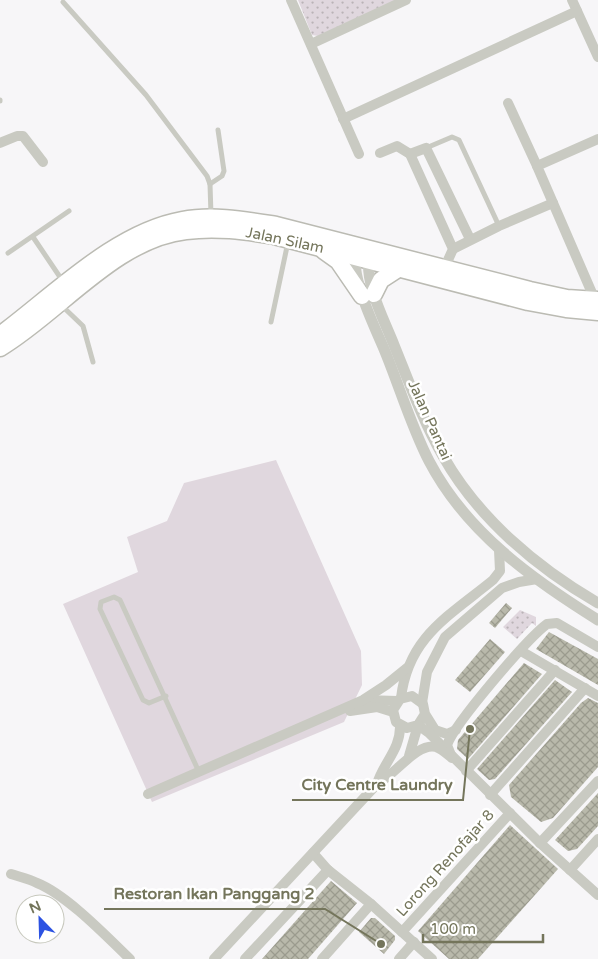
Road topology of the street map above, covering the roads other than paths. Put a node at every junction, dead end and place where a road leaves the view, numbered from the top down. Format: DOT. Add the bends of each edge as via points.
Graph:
graph roads {
  1 [pos="291,0"];
  2 [pos="406,0"];
  3 [pos="572,0"];
  4 [pos="63,1"];
  5 [pos="576,11"];
  6 [pos="595,43"];
  7 [pos="311,44"];
  8 [pos="598,57"];
  9 [pos="508,104"];
  10 [pos="344,119"];
  11 [pos="218,130"];
  12 [pos="598,139"];
  13 [pos="0,143"];
  14 [pos="426,148"];
  15 [pos="380,153"];
  16 [pos="359,154"];
  17 [pos="410,154"];
  18 [pos="44,162"];
  19 [pos="537,166"];
  20 [pos="210,184"];
  21 [pos="553,203"];
  22 [pos="69,211"];
  23 [pos="211,218"];
  24 [pos="499,226"];
  25 [pos="33,237"];
  26 [pos="288,240"];
  27 [pos="470,240"];
  28 [pos="318,247"];
  29 [pos="453,249"];
  30 [pos="362,252"];
  31 [pos="8,254"];
  32 [pos="398,268"];
  33 [pos="444,269"];
  34 [pos="65,285"];
  35 [pos="368,295"];
  36 [pos="60,304"];
  37 [pos="597,304"];
  38 [pos="271,322"];
  39 [pos="0,335"];
  40 [pos="0,348"];
  41 [pos="93,362"];
  42 [pos="500,550"];
  43 [pos="537,579"];
  44 [pos="598,603"];
  45 [pos="598,620"];
  46 [pos="598,647"];
  47 [pos="522,651"];
  48 [pos="407,668"];
  49 [pos="555,670"];
  50 [pos="585,688"];
  51 [pos="166,696"];
  52 [pos="598,696"];
  53 [pos="399,699"];
  54 [pos="363,700"];
  55 [pos="422,703"];
  56 [pos="393,712"];
  57 [pos="333,714"];
  58 [pos="425,714"];
  59 [pos="400,725"];
  60 [pos="418,725"];
  61 [pos="456,730"];
  62 [pos="452,758"];
  63 [pos="407,760"];
  64 [pos="466,771"];
  65 [pos="199,772"];
  66 [pos="598,781"];
  67 [pos="377,784"];
  68 [pos="148,794"];
  69 [pos="490,795"];
  70 [pos="510,813"];
  71 [pos="598,839"];
  72 [pos="540,843"];
  73 [pos="313,854"];
  74 [pos="328,870"];
  75 [pos="570,870"];
  76 [pos="11,874"];
  77 [pos="598,895"];
  78 [pos="371,904"];
  79 [pos="402,932"];
  80 [pos="414,942"];
  81 [pos="130,959"];
  82 [pos="214,959"];
  83 [pos="245,959"];
  84 [pos="322,959"];
  85 [pos="398,959"];
  86 [pos="432,959"];
  1 -- 7 [label="street"];
  2 -- 7 [label="street"];
  3 -- 5 [label="street"];
  4 -- 20 [label="lane" via="158,110"];
  5 -- 6 [label="street"];
  5 -- 10 [label="street"];
  6 -- 8 [label="street"];
  7 -- 10 [label="street"];
  9 -- 19 [label="street"];
  10 -- 16 [label="street"];
  11 -- 20 [label="lane" via="224,172"];
  12 -- 19 [label="street"];
  13 -- 18 [label="street" via="23,136"];
  14 -- 17 [label="street"];
  14 -- 24 [label="lane" via="452,137 459,140"];
  14 -- 27 [label="street"];
  15 -- 17 [label="street" via="397,146"];
  17 -- 29 [label="street"];
  19 -- 21 [label="street"];
  20 -- 23 [label="lane"];
  21 -- 24 [label="street"];
  21 -- 37 [label="street"];
  22 -- 25 [label="lane"];
  23 -- 30 [label="highway, Jalan Silam" via="276,225"];
  23 -- 34 [label="highway, Jalan Silam" via="157,226 106,253"];
  24 -- 27 [label="street"];
  25 -- 31 [label="lane"];
  25 -- 34 [label="lane"];
  26 -- 28 [label="highway, Jalan Silam"];
  26 -- 36 [label="highway, Jalan Silam" via="233,230 184,231 161,236 112,262"];
  26 -- 38 [label="lane"];
  27 -- 29 [label="street"];
  28 -- 30 [label="highway, Jalan Silam"];
  28 -- 35 [label="highway" via="338,261"];
  29 -- 33 [label="street"];
  30 -- 32 [label="highway, Jalan Silam"];
  30 -- 33 [label="highway, Jalan Silam"];
  30 -- 35 [label="street, Jalan Pantai"];
  32 -- 35 [label="highway"];
  32 -- 37 [label="highway, Jalan Silam" via="566,309"];
  33 -- 37 [label="highway, Jalan Silam"];
  34 -- 39 [label="highway, Jalan Silam"];
  35 -- 42 [label="street, Jalan Pantai" via="429,461 474,524"];
  35 -- 44 [label="street, Jalan Pantai" via="442,456 462,486 530,558"];
  36 -- 40 [label="highway, Jalan Silam"];
  36 -- 41 [label="lane" via="83,326"];
  42 -- 43 [label="street, Jalan Pantai"];
  42 -- 48 [label="street" via="500,571 493,580 431,631"];
  43 -- 45 [label="street, Jalan Pantai"];
  43 -- 55 [label="street" via="502,588 445,637 427,672"];
  46 -- 47 [label="street" via="557,623 547,624"];
  47 -- 49 [label="street"];
  47 -- 61 [label="street"];
  48 -- 53 [label="street"];
  48 -- 54 [label="street"];
  49 -- 50 [label="street"];
  49 -- 64 [label="street"];
  50 -- 52 [label="street"];
  50 -- 69 [label="street"];
  51 -- 51 [label="lane" via="120,600 114,597 103,601 99,604 100,609 143,700 149,703"];
  51 -- 65 [label="lane"];
  53 -- 54 [label="street"];
  53 -- 55 [label="street" via="412,696"];
  53 -- 56 [label="street"];
  54 -- 57 [label="street"];
  55 -- 58 [label="street"];
  56 -- 57 [label="street" via="369,707"];
  56 -- 59 [label="street"];
  57 -- 65 [label="street"];
  58 -- 60 [label="street"];
  58 -- 61 [label="street" via="431,727 438,732 447,734"];
  59 -- 60 [label="street" via="409,728"];
  59 -- 67 [label="street" via="398,743"];
  60 -- 62 [label="street"];
  60 -- 63 [label="street"];
  61 -- 62 [label="street" via="447,745"];
  62 -- 63 [label="street" via="433,746 419,750"];
  62 -- 64 [label="street"];
  63 -- 67 [label="street"];
  64 -- 69 [label="street"];
  65 -- 68 [label="street"];
  66 -- 72 [label="street"];
  67 -- 73 [label="street"];
  69 -- 70 [label="street"];
  70 -- 72 [label="street"];
  70 -- 79 [label="street, Lorong Renofajar 8"];
  71 -- 75 [label="street"];
  72 -- 75 [label="street"];
  73 -- 74 [label="street"];
  73 -- 82 [label="street"];
  74 -- 78 [label="street"];
  74 -- 83 [label="street"];
  75 -- 77 [label="street"];
  76 -- 81 [label="street" via="51,890"];
  78 -- 79 [label="street"];
  78 -- 84 [label="street"];
  79 -- 80 [label="street"];
  80 -- 85 [label="street"];
  80 -- 86 [label="street"];
}
